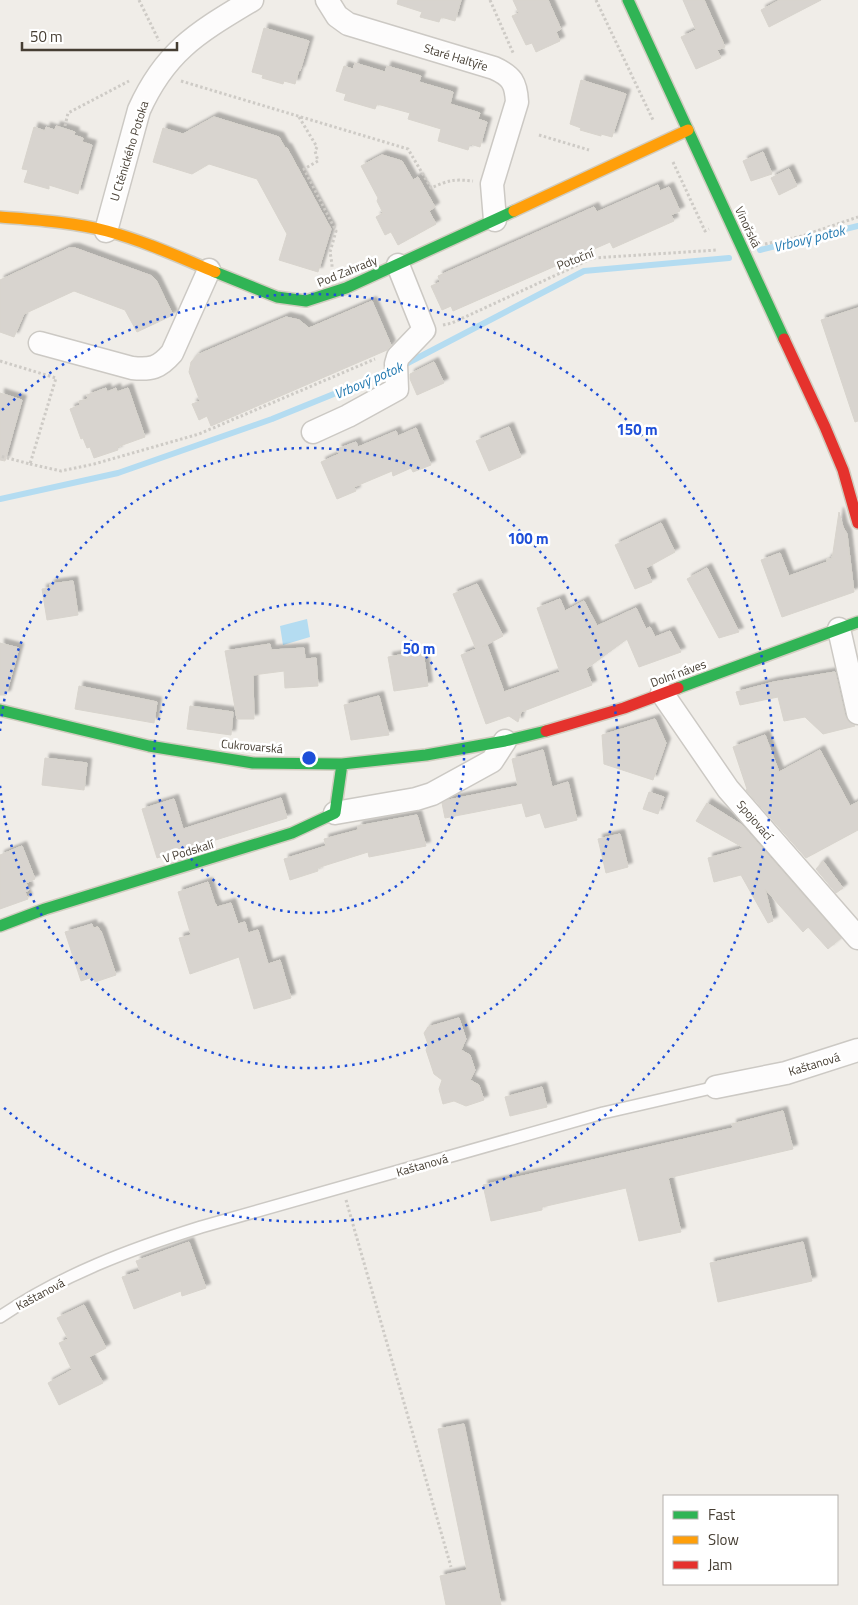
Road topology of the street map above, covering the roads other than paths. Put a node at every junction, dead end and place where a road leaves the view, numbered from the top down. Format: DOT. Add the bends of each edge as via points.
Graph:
graph roads {
  1 [pos="252,0"];
  2 [pos="327,0"];
  3 [pos="628,0"];
  4 [pos="688,130"];
  5 [pos="0,217"];
  6 [pos="495,220"];
  7 [pos="106,230"];
  8 [pos="398,265"];
  9 [pos="209,270"];
  10 [pos="40,343"];
  11 [pos="313,432"];
  12 [pos="858,523"];
  13 [pos="848,625"];
  14 [pos="662,693"];
  15 [pos="0,710"];
  16 [pos="858,713"];
  17 [pos="505,741"];
  18 [pos="342,764"];
  19 [pos="335,813"];
  20 [pos="0,926"];
  21 [pos="858,938"];
  22 [pos="858,1050"];
  23 [pos="716,1087"];
  24 [pos="0,1317"];
  1 -- 7 [label="street, U Ctěnického Potoka" via="192,39 159,74 146,94"];
  2 -- 6 [label="street, Staré Haltýře" via="337,16 348,24 494,68 512,79 518,102 492,184"];
  3 -- 4 [label="street, Vinořská"];
  4 -- 6 [label="street, Pod Zahrady"];
  4 -- 12 [label="street, Vinořská" via="829,436 843,470"];
  5 -- 7 [label="street, Pod Zahrady"];
  6 -- 8 [label="street, Pod Zahrady"];
  7 -- 9 [label="street, Pod Zahrady" via="139,240"];
  8 -- 9 [label="street, Pod Zahrady" via="306,301 276,298"];
  8 -- 11 [label="street" via="424,330 390,366 397,389"];
  9 -- 10 [label="street" via="172,353 155,368 132,368"];
  13 -- 14 [label="street, Dolní náves"];
  13 -- 16 [label="street"];
  14 -- 17 [label="street, Dolní náves" via="572,724"];
  14 -- 21 [label="street, Spojovací" via="728,789"];
  15 -- 18 [label="street, Cukrovarská" via="158,748 253,763"];
  17 -- 18 [label="street, Cukrovarská" via="426,755"];
  17 -- 19 [label="street" via="492,761 432,794"];
  18 -- 19 [label="street"];
  19 -- 20 [label="street, V Podskalí" via="292,834 45,909"];
  22 -- 23 [label="street, Kaštanová" via="786,1073"];
  23 -- 24 [label="lane, Kaštanová" via="603,1113 201,1227 100,1263 24,1301"];
}
